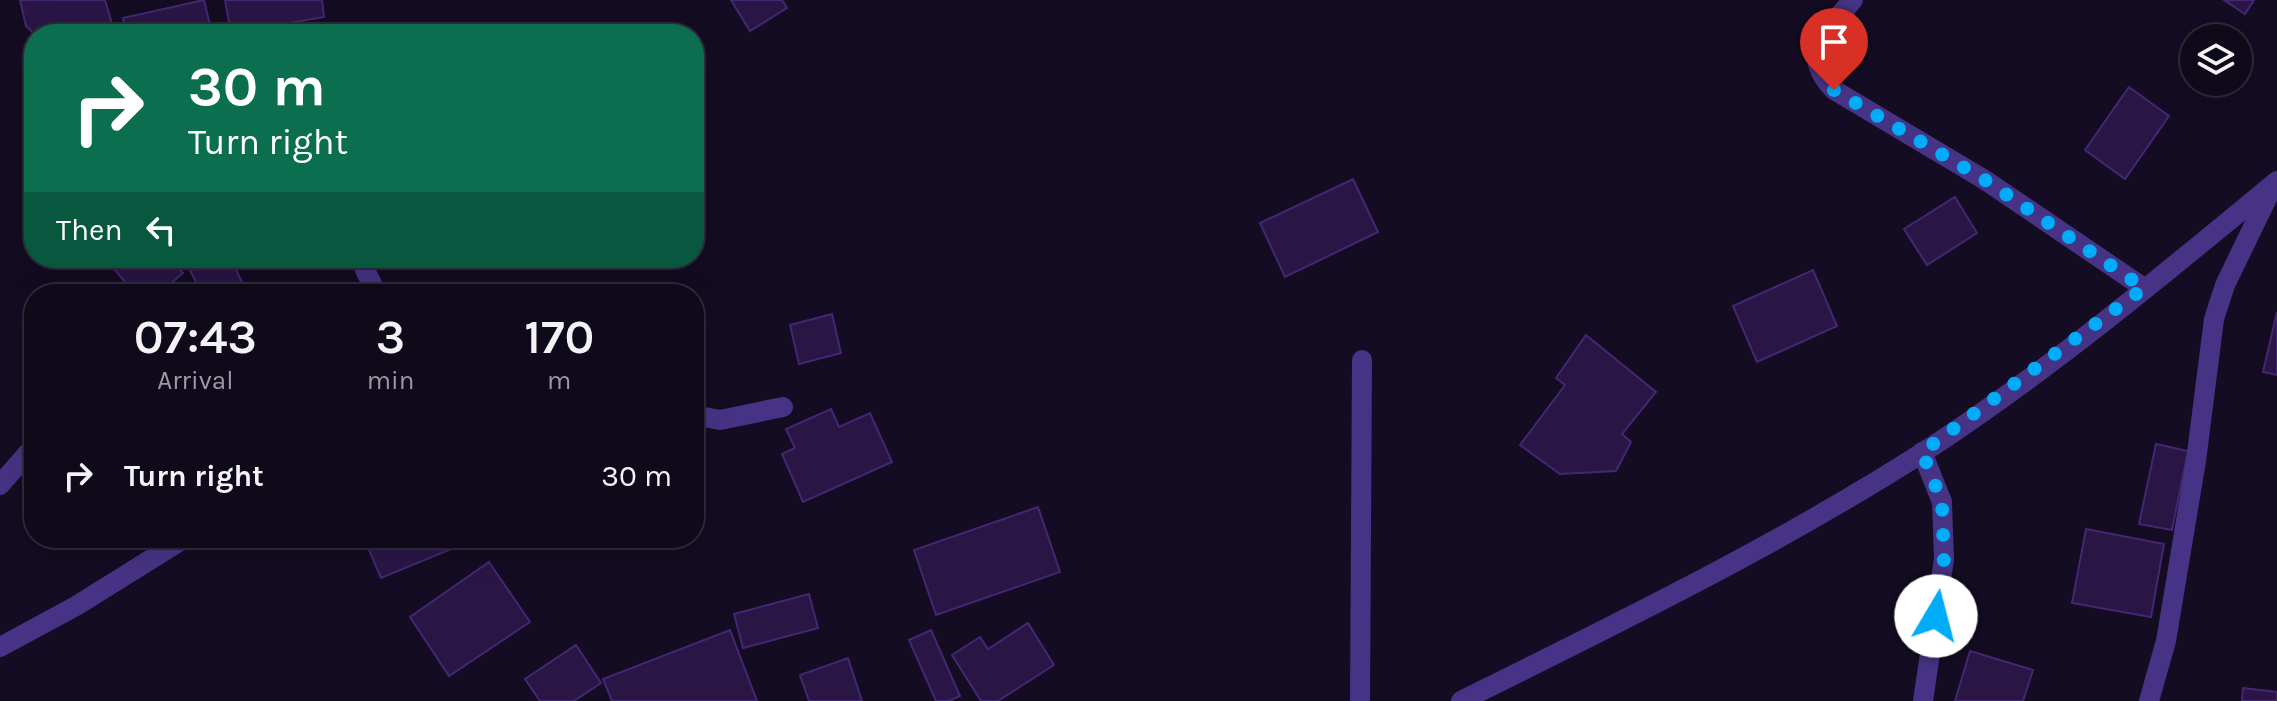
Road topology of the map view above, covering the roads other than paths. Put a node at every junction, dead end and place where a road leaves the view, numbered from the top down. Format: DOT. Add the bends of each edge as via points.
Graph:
graph roads {
  1 [pos="1853,0"];
  2 [pos="2276,182"];
  3 [pos="365,270"];
  4 [pos="372,284"];
  5 [pos="2144,288"];
  6 [pos="1362,360"];
  7 [pos="783,407"];
  8 [pos="704,417"];
  9 [pos="1922,452"];
  10 [pos="24,457"];
  11 [pos="0,485"];
  12 [pos="169,548"];
  13 [pos="0,647"];
  14 [pos="1360,701"];
  15 [pos="1461,701"];
  16 [pos="1923,701"];
  17 [pos="2149,701"];
  1 -- 5 [label="street" via="1823,36 1815,55 1819,74 1834,90 1985,180"];
  2 -- 5 [label="street"];
  2 -- 17 [label="street" via="2214,319 2166,641"];
  3 -- 4 [label="street"];
  5 -- 9 [label="street"];
  6 -- 14 [label="street"];
  7 -- 8 [label="street" via="720,420"];
  9 -- 15 [label="street" via="1691,585"];
  9 -- 16 [label="street" via="1942,502 1944,559"];
  10 -- 11 [label="street"];
  12 -- 13 [label="street"];
}
